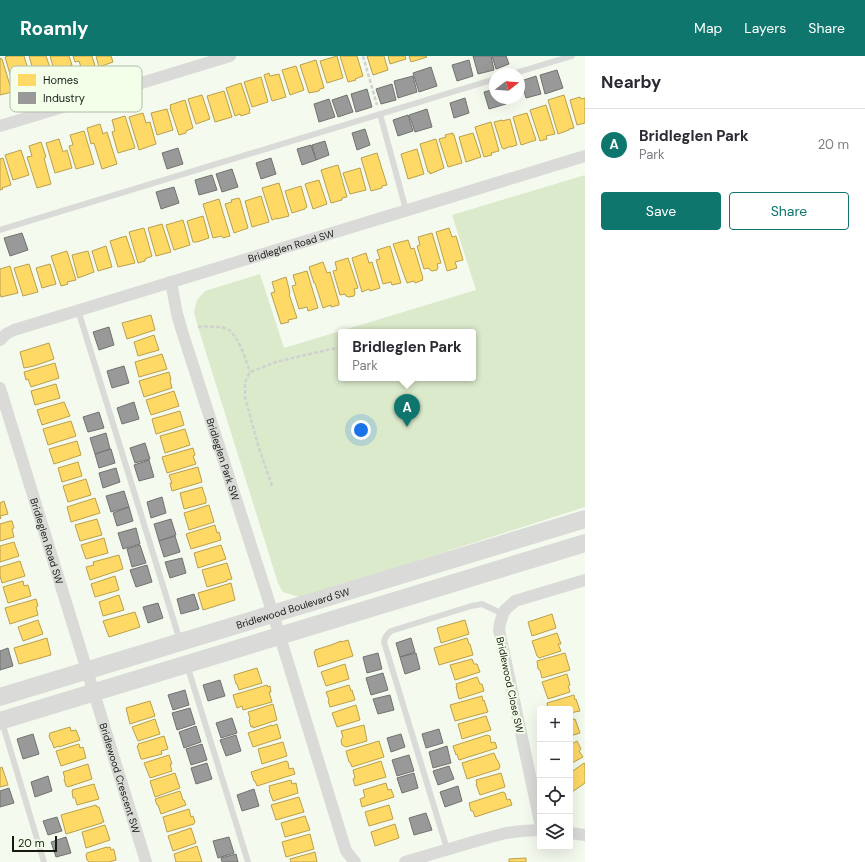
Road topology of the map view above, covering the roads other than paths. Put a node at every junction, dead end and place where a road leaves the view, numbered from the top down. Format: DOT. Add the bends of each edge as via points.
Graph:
graph roads {
  1 [pos="230,56"];
  2 [pos="572,56"];
  3 [pos="525,70"];
  4 [pos="489,81"];
  5 [pos="142,83"];
  6 [pos="46,112"];
  7 [pos="380,114"];
  8 [pos="0,126"];
  9 [pos="585,156"];
  10 [pos="406,210"];
  11 [pos="0,230"];
  12 [pos="171,282"];
  13 [pos="78,310"];
  14 [pos="0,340"];
  15 [pos="0,388"];
  16 [pos="585,519"];
  17 [pos="585,543"];
  18 [pos="585,580"];
  19 [pos="273,614"];
  20 [pos="503,614"];
  21 [pos="280,636"];
  22 [pos="180,642"];
  23 [pos="187,665"];
  24 [pos="87,671"];
  25 [pos="94,693"];
  26 [pos="0,697"];
  27 [pos="1,721"];
  28 [pos="538,814"];
  29 [pos="537,830"];
  30 [pos="573,833"];
  31 [pos="585,835"];
  32 [pos="447,849"];
  33 [pos="44,862"];
  34 [pos="146,862"];
  35 [pos="248,862"];
  36 [pos="355,862"];
  37 [pos="405,862"];
  1 -- 5 [label="street"];
  2 -- 3 [label="lane"];
  4 -- 7 [label="lane"];
  6 -- 8 [label="street"];
  7 -- 10 [label="lane"];
  7 -- 11 [label="lane"];
  9 -- 10 [label="street, Bridleglen Road SW"];
  10 -- 12 [label="street, Bridleglen Road SW"];
  12 -- 13 [label="street, Bridleglen Road SW"];
  12 -- 19 [label="street, Bridleglen Park SW" via="182,331"];
  13 -- 14 [label="street, Bridleglen Road SW" via="14,330"];
  13 -- 22 [label="lane"];
  15 -- 24 [label="street, Bridleglen Road SW"];
  16 -- 19 [label="street, Bridlewood Boulevard SW"];
  17 -- 21 [label="street"];
  18 -- 20 [label="street" via="515,601"];
  19 -- 21 [label="street, Bridleglen Park SW"];
  19 -- 22 [label="street, Bridlewood Boulevard SW"];
  20 -- 28 [label="street, Bridlewood Close SW" via="499,630"];
  20 -- 32 [label="lane" via="482,604 470,606 391,631 384,642"];
  21 -- 23 [label="street"];
  21 -- 36 [label="street" via="346,851"];
  22 -- 24 [label="street, Bridlewood Boulevard SW"];
  23 -- 25 [label="street"];
  23 -- 35 [label="lane"];
  24 -- 25 [label="street, Bridleglen Road SW"];
  24 -- 26 [label="street, Bridlewood Boulevard SW"];
  25 -- 27 [label="street"];
  25 -- 34 [label="street, Bridlewood Crescent SW"];
  27 -- 33 [label="lane"];
  29 -- 32 [label="street" via="506,833"];
  30 -- 31 [label="street"];
  32 -- 37 [label="street"];
}
